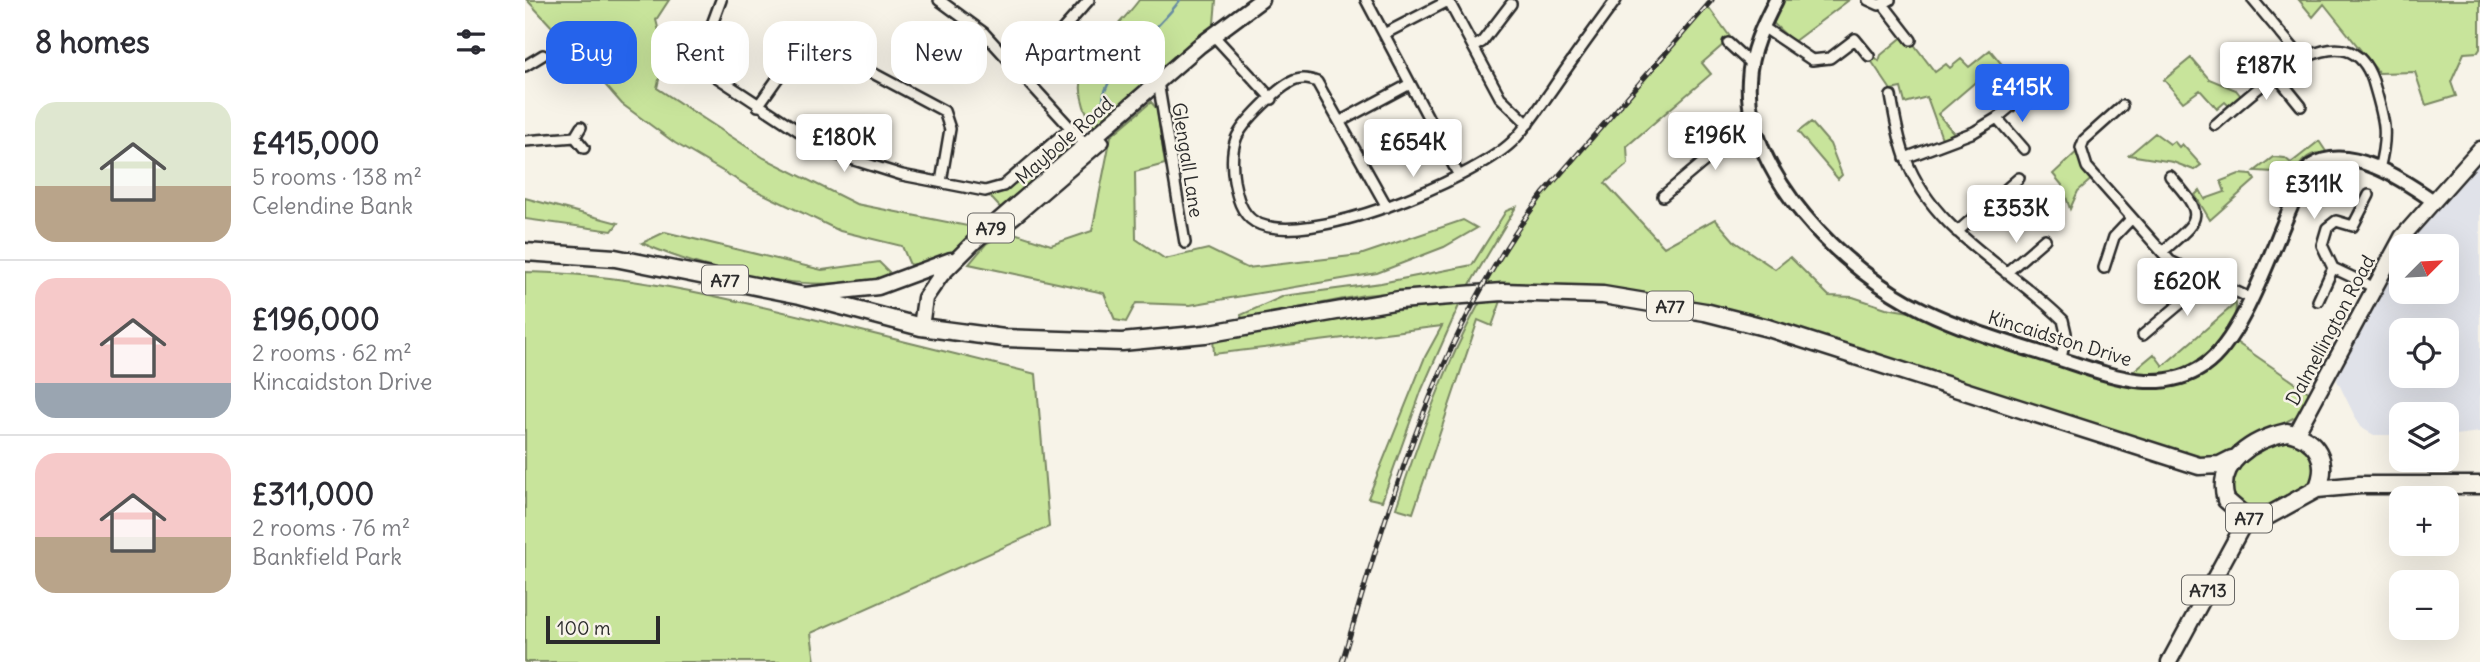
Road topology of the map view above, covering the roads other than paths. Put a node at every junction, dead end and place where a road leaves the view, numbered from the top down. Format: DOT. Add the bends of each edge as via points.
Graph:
graph roads {
  1 [pos="721,0"];
  2 [pos="939,0"];
  3 [pos="1089,0"];
  4 [pos="1261,0"];
  5 [pos="1366,0"];
  6 [pos="1448,0"];
  7 [pos="1616,0"];
  8 [pos="1776,0"];
  9 [pos="1868,0"];
  10 [pos="2253,0"];
  11 [pos="1887,2"];
  12 [pos="1511,4"];
  13 [pos="1070,21"];
  14 [pos="1763,27"];
  15 [pos="1384,34"];
  16 [pos="1213,35"];
  17 [pos="1911,40"];
  18 [pos="1728,43"];
  19 [pos="1473,47"];
  20 [pos="1001,52"];
  21 [pos="543,55"];
  22 [pos="2299,55"];
  23 [pos="1869,56"];
  24 [pos="1751,64"];
  25 [pos="525,66"];
  26 [pos="2276,75"];
  27 [pos="1165,76"];
  28 [pos="1410,83"];
  29 [pos="1030,84"];
  30 [pos="1156,84"];
  31 [pos="1158,84"];
  32 [pos="2034,87"];
  33 [pos="1891,96"];
  34 [pos="1272,99"];
  35 [pos="758,106"];
  36 [pos="2122,106"];
  37 [pos="2301,106"];
  38 [pos="1997,118"];
  39 [pos="1341,121"];
  40 [pos="1528,124"];
  41 [pos="2215,125"];
  42 [pos="581,127"];
  43 [pos="1070,128"];
  44 [pos="1754,128"];
  45 [pos="1099,136"];
  46 [pos="575,137"];
  47 [pos="525,141"];
  48 [pos="1087,146"];
  49 [pos="584,149"];
  50 [pos="2024,149"];
  51 [pos="2480,149"];
  52 [pos="1905,158"];
  53 [pos="2379,170"];
  54 [pos="1458,174"];
  55 [pos="2170,176"];
  56 [pos="2019,178"];
  57 [pos="941,182"];
  58 [pos="2369,195"];
  59 [pos="1663,196"];
  60 [pos="2433,200"];
  61 [pos="1387,207"];
  62 [pos="1007,215"];
  63 [pos="2132,218"];
  64 [pos="1957,232"];
  65 [pos="2045,239"];
  66 [pos="1185,243"];
  67 [pos="525,252"];
  68 [pos="2162,252"];
  69 [pos="959,257"];
  70 [pos="2104,268"];
  71 [pos="2333,268"];
  72 [pos="2006,273"];
  73 [pos="2201,278"];
  74 [pos="2373,287"];
  75 [pos="800,295"];
  76 [pos="2250,299"];
  77 [pos="2318,301"];
  78 [pos="921,327"];
  79 [pos="2143,335"];
  80 [pos="2061,359"];
  81 [pos="2296,434"];
  82 [pos="2232,459"];
  83 [pos="2323,464"];
  84 [pos="2199,466"];
  85 [pos="2360,485"];
  86 [pos="2480,485"];
  87 [pos="2317,489"];
  88 [pos="2223,491"];
  89 [pos="2247,518"];
  90 [pos="2169,662"];
  1 -- 35 [label="street" via="701,54 704,64"];
  2 -- 20 [label="street" via="984,33"];
  3 -- 13 [label="street"];
  4 -- 16 [label="main road, Maybole Road / A79"];
  5 -- 15 [label="street"];
  6 -- 15 [label="street"];
  6 -- 19 [label="street"];
  7 -- 40 [label="street"];
  8 -- 14 [label="street, Kincaidston Drive"];
  9 -- 11 [label="street"];
  10 -- 22 [label="street"];
  11 -- 17 [label="street"];
  12 -- 19 [label="street"];
  14 -- 23 [label="street" via="1816,61 1830,58 1855,39"];
  14 -- 24 [label="street, Kincaidston Drive"];
  15 -- 28 [label="street"];
  16 -- 27 [label="main road, Maybole Road / A79"];
  16 -- 34 [label="street"];
  18 -- 24 [label="street"];
  19 -- 40 [label="street" via="1500,97"];
  21 -- 25 [label="street"];
  22 -- 26 [label="street"];
  22 -- 53 [label="street" via="2320,46 2344,47 2368,67 2386,130"];
  24 -- 44 [label="street, Kincaidston Drive" via="1749,104"];
  26 -- 37 [label="street"];
  26 -- 41 [label="street"];
  28 -- 39 [label="street"];
  28 -- 54 [label="street"];
  29 -- 43 [label="street"];
  30 -- 45 [label="main road, Maybole Road / A79"];
  31 -- 66 [label="street, Glengall Lane"];
  32 -- 38 [label="street"];
  33 -- 52 [label="street"];
  34 -- 39 [label="street" via="1292,82 1308,78 1317,82"];
  34 -- 61 [label="street" via="1241,128 1232,157 1236,195 1253,221 1267,227 1300,228"];
  35 -- 57 [label="street" via="832,153 862,165"];
  35 -- 57 [label="street" via="799,48 814,43 823,46 944,111 950,129"];
  36 -- 63 [label="street" via="2081,148 2087,167"];
  38 -- 50 [label="street"];
  38 -- 52 [label="street" via="1974,132"];
  39 -- 61 [label="street"];
  40 -- 54 [label="street" via="1498,153"];
  42 -- 46 [label="street"];
  43 -- 48 [label="street"];
  43 -- 57 [label="street" via="1003,186 985,191"];
  44 -- 59 [label="street" via="1731,139"];
  44 -- 80 [label="street, Kincaidston Drive" via="1770,166 1801,209 1842,252 1892,293 1939,317"];
  45 -- 48 [label="main road, Maybole Road / A79"];
  45 -- 62 [label="street" via="1104,142 1011,222"];
  46 -- 47 [label="street"];
  46 -- 49 [label="street"];
  48 -- 62 [label="main road, Maybole Road / A79"];
  51 -- 60 [label="main road, Dalmellington Road"];
  52 -- 64 [label="street" via="1930,205"];
  53 -- 60 [label="street, Kincaidston Drive"];
  53 -- 76 [label="street, Kincaidston Drive" via="2344,160 2327,159 2311,166"];
  54 -- 61 [label="street"];
  55 -- 68 [label="street" via="2196,212 2193,223"];
  56 -- 64 [label="street"];
  58 -- 71 [label="street" via="2353,226 2336,221 2327,228 2322,245"];
  60 -- 74 [label="main road, Dalmellington Road" via="2402,237"];
  62 -- 69 [label="main road, Maybole Road / A79"];
  63 -- 68 [label="street"];
  63 -- 70 [label="street" via="2114,237"];
  64 -- 72 [label="street"];
  65 -- 72 [label="street"];
  67 -- 75 [label="highway, A77" via="615,258"];
  68 -- 73 [label="street"];
  69 -- 75 [label="main road, Maybole Road / A79" via="878,287"];
  69 -- 78 [label="main road, Maybole Road / A79" via="925,298"];
  71 -- 74 [label="street"];
  71 -- 77 [label="street"];
  72 -- 80 [label="street" via="2063,320 2066,333"];
  73 -- 76 [label="street"];
  73 -- 79 [label="street" via="2193,293"];
  74 -- 81 [label="main road, Dalmellington Road"];
  75 -- 78 [label="highway, A77"];
  76 -- 80 [label="street, Kincaidston Drive" via="2219,353 2205,365 2175,378 2141,383"];
  78 -- 84 [label="highway, A77" via="1004,338 1122,342 1205,334 1440,296 1502,292 1603,295 1768,328"];
  81 -- 82 [label="highway, A77" via="2276,435"];
  81 -- 83 [label="highway, A77" via="2314,445"];
  82 -- 84 [label="highway, A77"];
  82 -- 88 [label="highway, A77"];
  83 -- 85 [label="highway, A77"];
  83 -- 87 [label="highway"];
  84 -- 88 [label="highway, A77"];
  85 -- 86 [label="highway, A77"];
  85 -- 87 [label="highway, A77"];
  87 -- 89 [label="highway, A77" via="2266,517"];
  88 -- 89 [label="highway, A77" via="2234,510"];
  89 -- 90 [label="main road, A713"];
}
